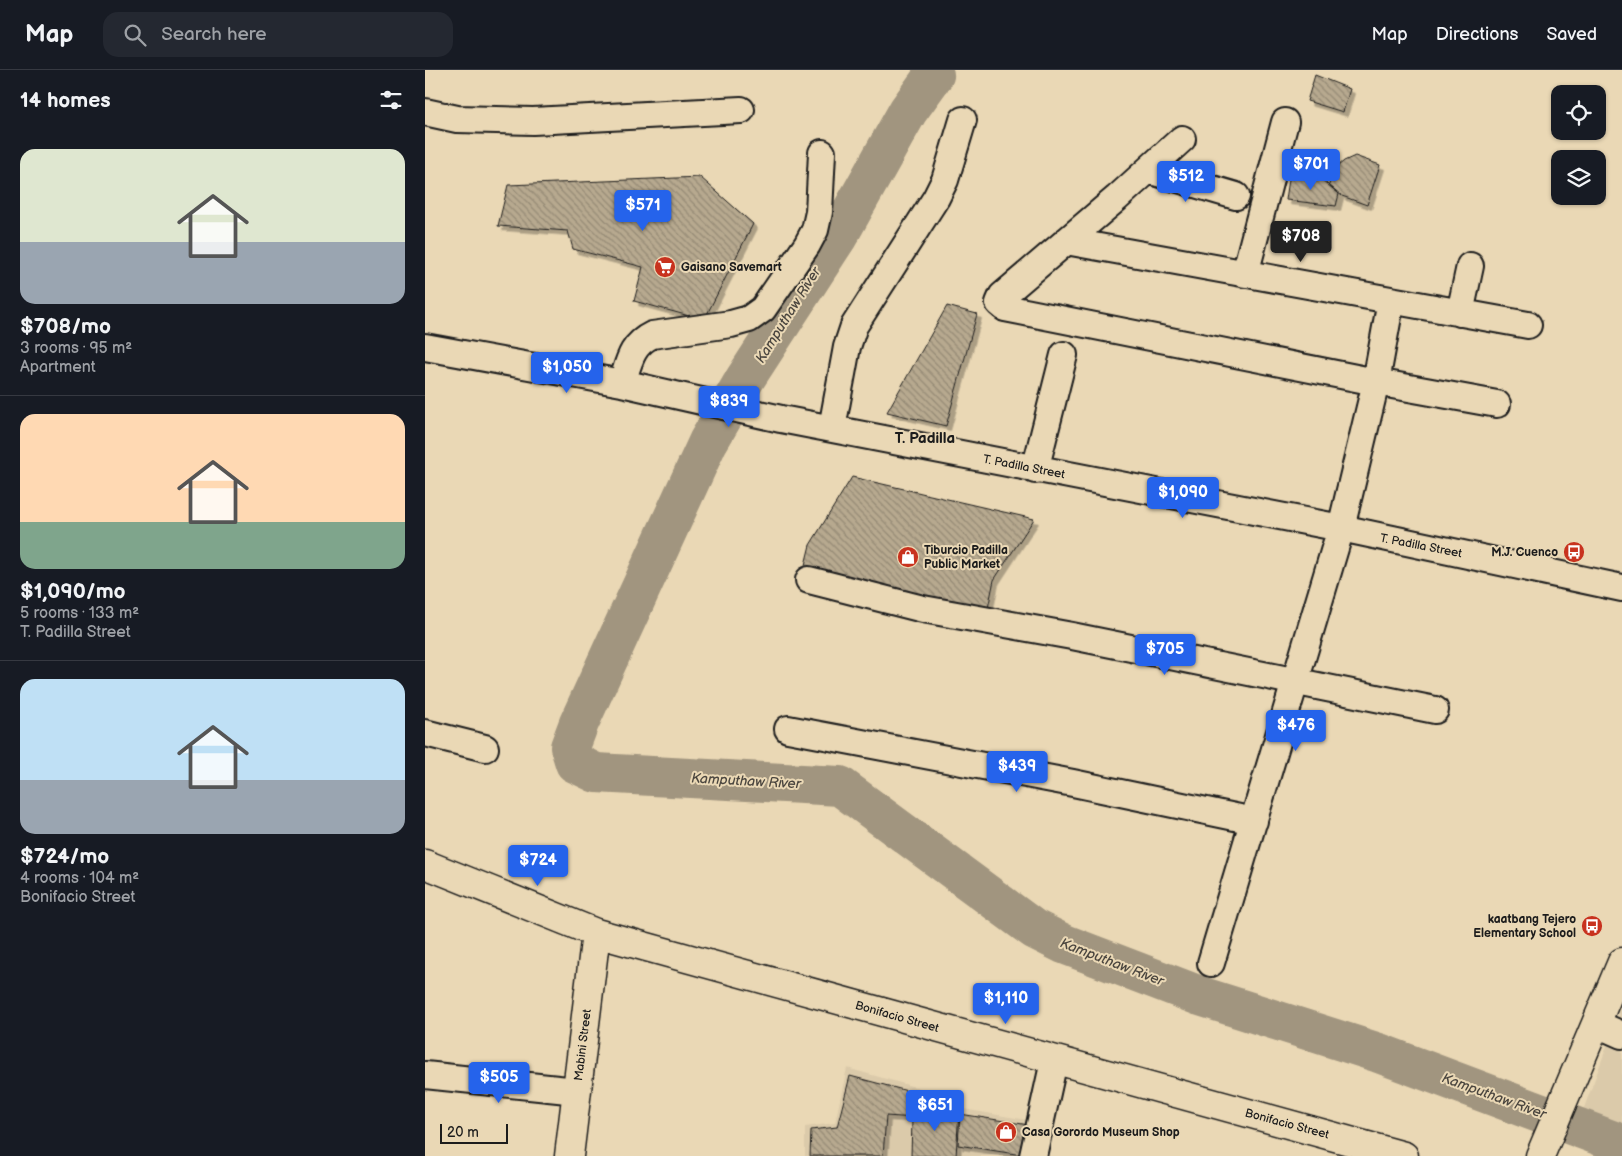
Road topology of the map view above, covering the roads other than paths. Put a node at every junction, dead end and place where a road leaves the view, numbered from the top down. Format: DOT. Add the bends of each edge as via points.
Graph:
graph roads {
  1 [pos="741,110"];
  2 [pos="425,112"];
  3 [pos="963,120"];
  4 [pos="1285,122"];
  5 [pos="1181,138"];
  6 [pos="822,153"];
  7 [pos="1148,170"];
  8 [pos="1236,196"];
  9 [pos="1066,241"];
  10 [pos="1470,266"];
  11 [pos="1245,274"];
  12 [pos="1391,300"];
  13 [pos="1460,313"];
  14 [pos="1528,325"];
  15 [pos="425,347"];
  16 [pos="1064,355"];
  17 [pos="1376,382"];
  18 [pos="622,383"];
  19 [pos="1497,404"];
  20 [pos="832,428"];
  21 [pos="1035,470"];
  22 [pos="1341,528"];
  23 [pos="809,580"];
  24 [pos="1622,588"];
  25 [pos="1295,682"];
  26 [pos="1435,710"];
  27 [pos="788,729"];
  28 [pos="425,733"];
  29 [pos="485,748"];
  30 [pos="1254,821"];
  31 [pos="425,864"];
  32 [pos="596,933"];
  33 [pos="1211,962"];
  34 [pos="1622,962"];
  35 [pos="1597,1024"];
  36 [pos="1622,1035"];
  37 [pos="1054,1061"];
  38 [pos="425,1075"];
  39 [pos="577,1091"];
  40 [pos="1544,1147"];
  41 [pos="569,1156"];
  42 [pos="1033,1156"];
  43 [pos="1404,1156"];
  1 -- 2 [label="street" via="533,121 457,119"];
  3 -- 20 [label="street" via="936,198 854,326"];
  4 -- 11 [label="street"];
  5 -- 7 [label="street"];
  6 -- 18 [label="street" via="815,230 763,309 749,319 731,324 652,335 641,341 632,353"];
  7 -- 8 [label="street"];
  7 -- 9 [label="street"];
  9 -- 11 [label="street"];
  9 -- 17 [label="street" via="1001,296 999,303 1005,308"];
  10 -- 13 [label="street"];
  11 -- 12 [label="street"];
  12 -- 13 [label="street"];
  12 -- 17 [label="street"];
  13 -- 14 [label="street"];
  15 -- 18 [label="street, T. Padilla Street"];
  16 -- 21 [label="street"];
  17 -- 19 [label="street"];
  17 -- 22 [label="street"];
  18 -- 20 [label="street, T. Padilla Street"];
  20 -- 21 [label="street, T. Padilla Street"];
  21 -- 22 [label="street, T. Padilla Street"];
  22 -- 24 [label="street, T. Padilla Street"];
  22 -- 25 [label="street"];
  23 -- 25 [label="street" via="923,609"];
  25 -- 26 [label="street"];
  25 -- 30 [label="street"];
  27 -- 30 [label="street"];
  28 -- 29 [label="street"];
  30 -- 33 [label="street"];
  31 -- 32 [label="main road, Bonifacio Street"];
  32 -- 37 [label="main road, Bonifacio Street"];
  32 -- 39 [label="main road, Mabini Street"];
  34 -- 35 [label="main road"];
  35 -- 36 [label="street"];
  35 -- 40 [label="main road"];
  37 -- 42 [label="street"];
  37 -- 43 [label="main road, Bonifacio Street"];
  38 -- 39 [label="street"];
  39 -- 41 [label="main road, Mabini Street"];
}
